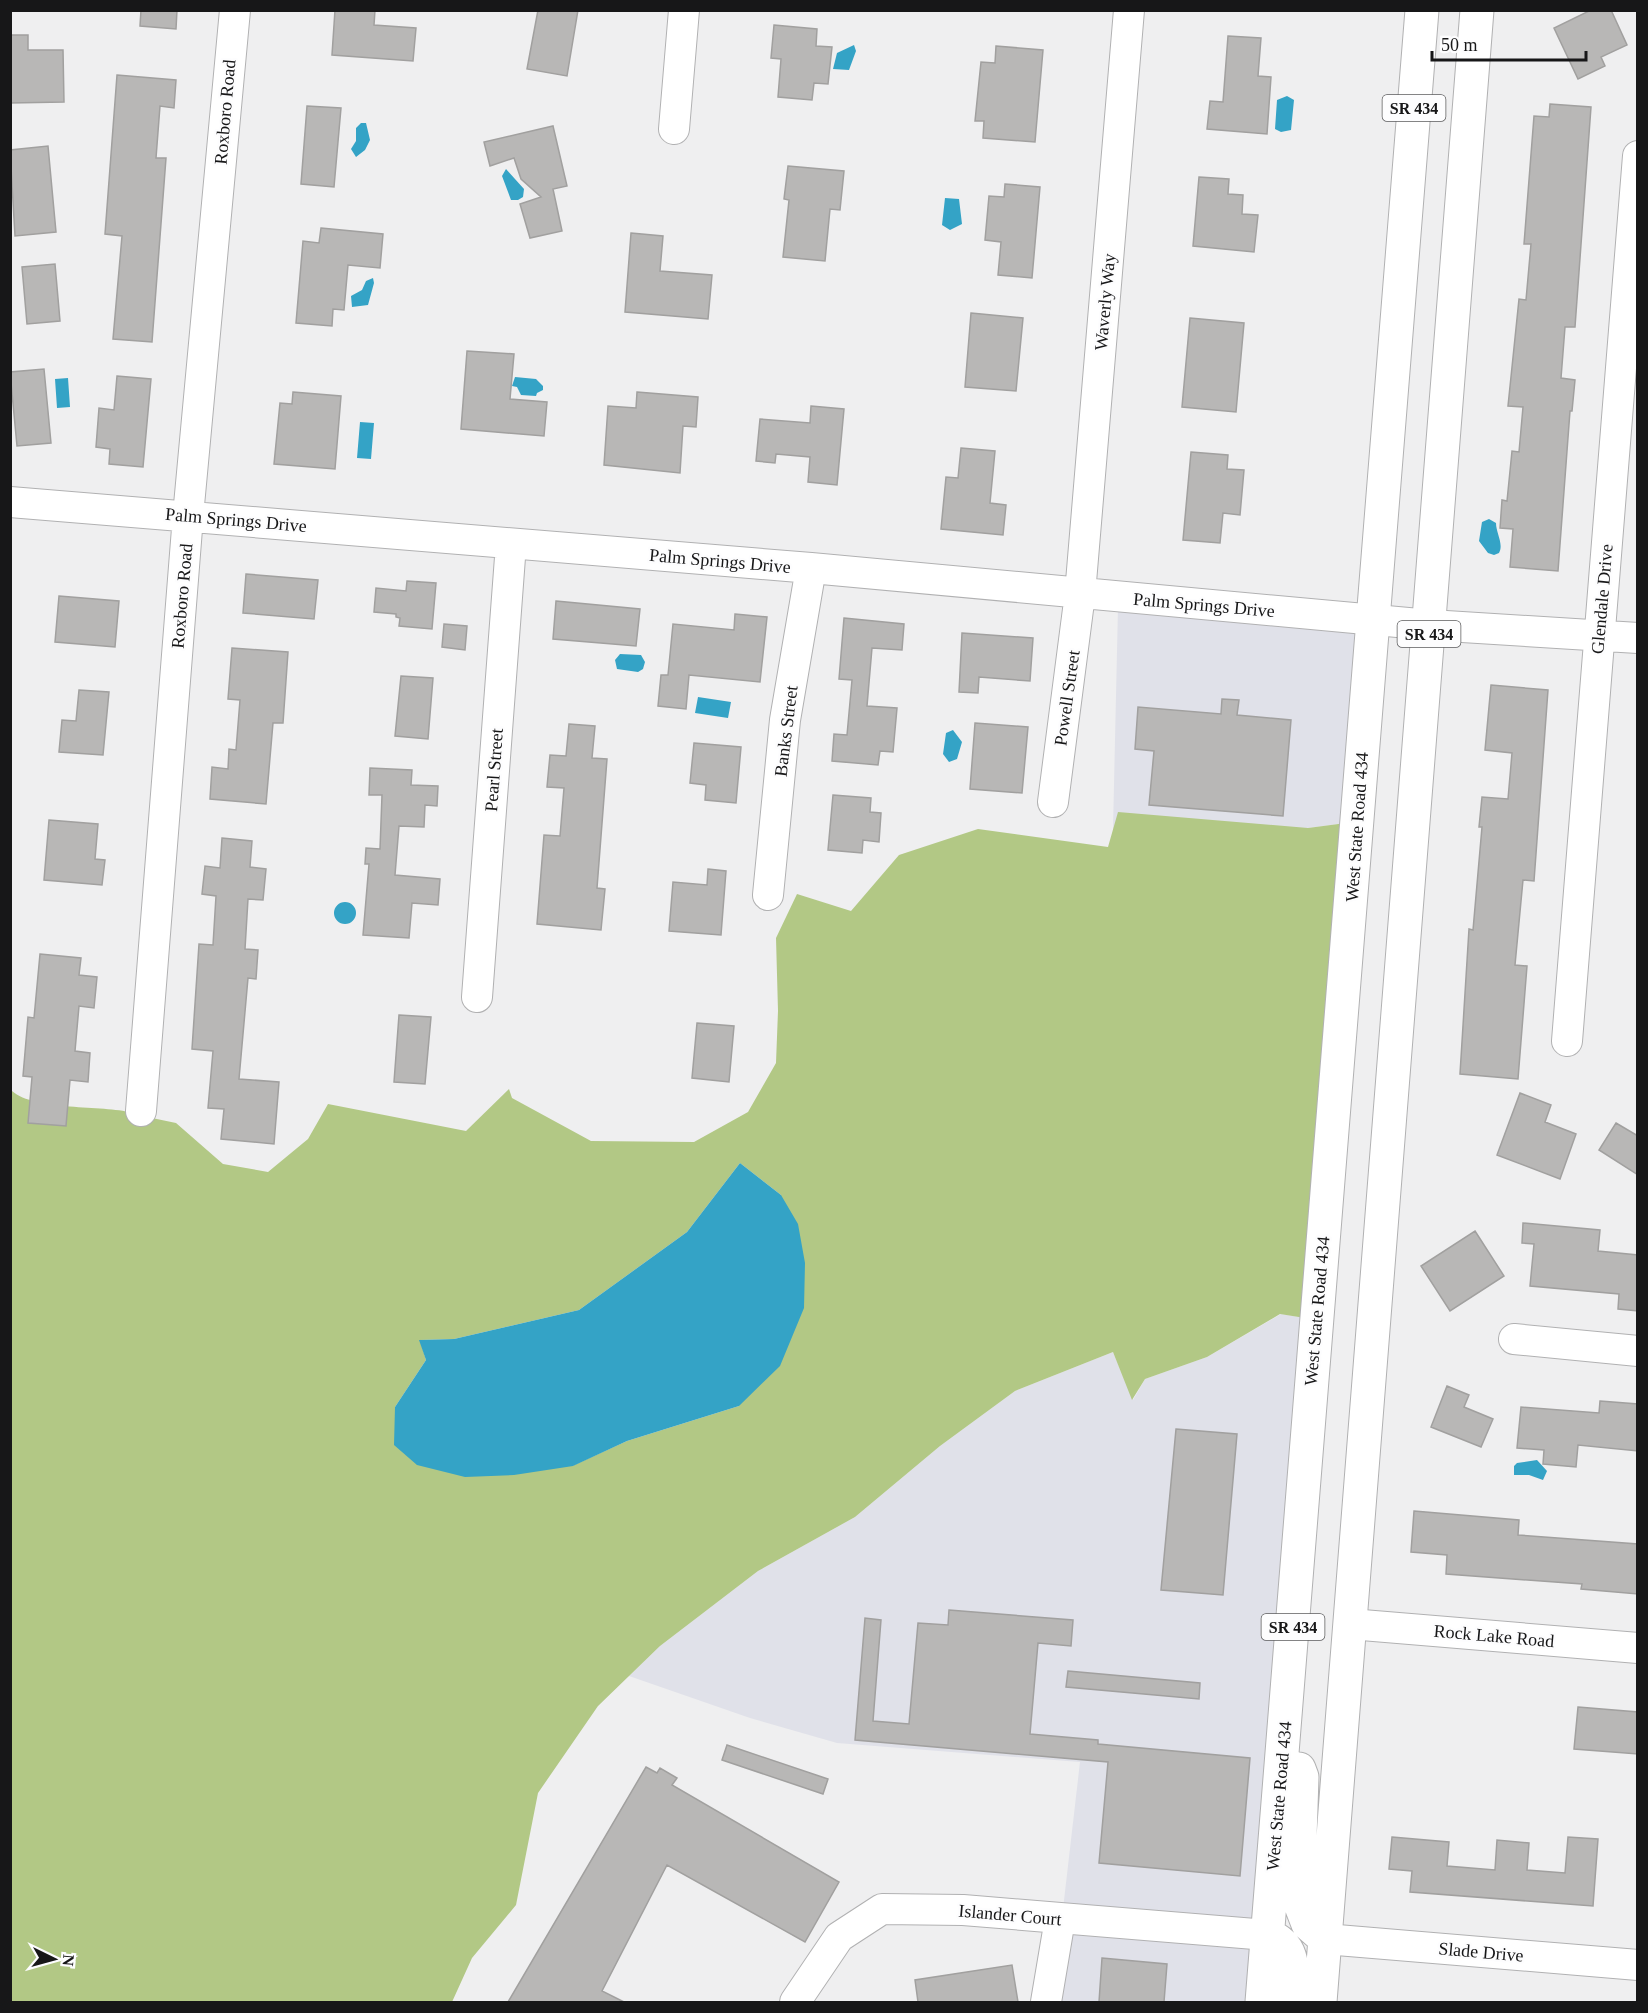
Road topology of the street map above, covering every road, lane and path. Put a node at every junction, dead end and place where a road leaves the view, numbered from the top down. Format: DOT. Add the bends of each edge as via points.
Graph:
graph roads {
  1 [pos="235,10"];
  2 [pos="684,10"];
  3 [pos="1129,10"];
  4 [pos="1422,10"];
  5 [pos="1477,10"];
  6 [pos="674,129"];
  7 [pos="1638,156"];
  8 [pos="10,502"];
  9 [pos="188,516"];
  10 [pos="511,544"];
  11 [pos="811,568"];
  12 [pos="1080,594"];
  13 [pos="1372,620"];
  14 [pos="1430,625"];
  15 [pos="1599,635"];
  16 [pos="1638,638"];
  17 [pos="1053,802"];
  18 [pos="768,896"];
  19 [pos="477,996"];
  20 [pos="1567,1041"];
  21 [pos="141,1111"];
  22 [pos="1514,1340"];
  23 [pos="1638,1352"];
  24 [pos="1350,1624"];
  25 [pos="1638,1648"];
  26 [pos="1285,1728"];
  27 [pos="1060,1919"];
  28 [pos="1268,1935"];
  29 [pos="1325,1938"];
  30 [pos="1638,1965"];
  31 [pos="795,2002"];
  32 [pos="1046,2002"];
  33 [pos="1262,2002"];
  34 [pos="1292,2002"];
  35 [pos="1320,2002"];
  1 -- 9 [label="street, Roxboro Road"];
  2 -- 6 [label="street"];
  3 -- 12 [label="street, Waverly Way"];
  4 -- 13 [label="main road, SR 434"];
  5 -- 14 [label="main road, SR 434"];
  7 -- 15 [label="street, Glendale Drive"];
  8 -- 9 [label="street, Palm Springs Drive"];
  9 -- 10 [label="street, Palm Springs Drive"];
  9 -- 21 [label="street, Roxboro Road"];
  10 -- 11 [label="street, Palm Springs Drive"];
  10 -- 19 [label="street, Pearl Street"];
  11 -- 12 [label="street, Palm Springs Drive"];
  11 -- 18 [label="street, Banks Street" via="785,720"];
  12 -- 13 [label="street, Palm Springs Drive"];
  12 -- 17 [label="street, Powell Street"];
  13 -- 14 [label="street, Palm Springs Drive"];
  13 -- 26 [label="main road, West State Road 434 / SR 434"];
  14 -- 15 [label="street, Palm Springs Drive"];
  14 -- 24 [label="main road, SR 434"];
  15 -- 16 [label="street, Palm Springs Drive"];
  15 -- 20 [label="street, Glendale Drive"];
  22 -- 23 [label="street"];
  24 -- 25 [label="street, Rock Lake Road"];
  24 -- 29 [label="main road, SR 434"];
  26 -- 28 [label="main road, West State Road 434 / SR 434"];
  26 -- 29 [label="main road" via="1302,1777 1298,1898 1308,1924"];
  27 -- 28 [label="street, Islander Court"];
  27 -- 31 [label="street, Islander Court" via="963,1910 882,1910 839,1937"];
  27 -- 32 [label="street"];
  28 -- 33 [label="main road, West State Road 434 / SR 434"];
  28 -- 34 [label="main road" via="1281,1940 1291,1955"];
  29 -- 30 [label="street, Slade Drive"];
  29 -- 35 [label="main road, SR 434"];
}
